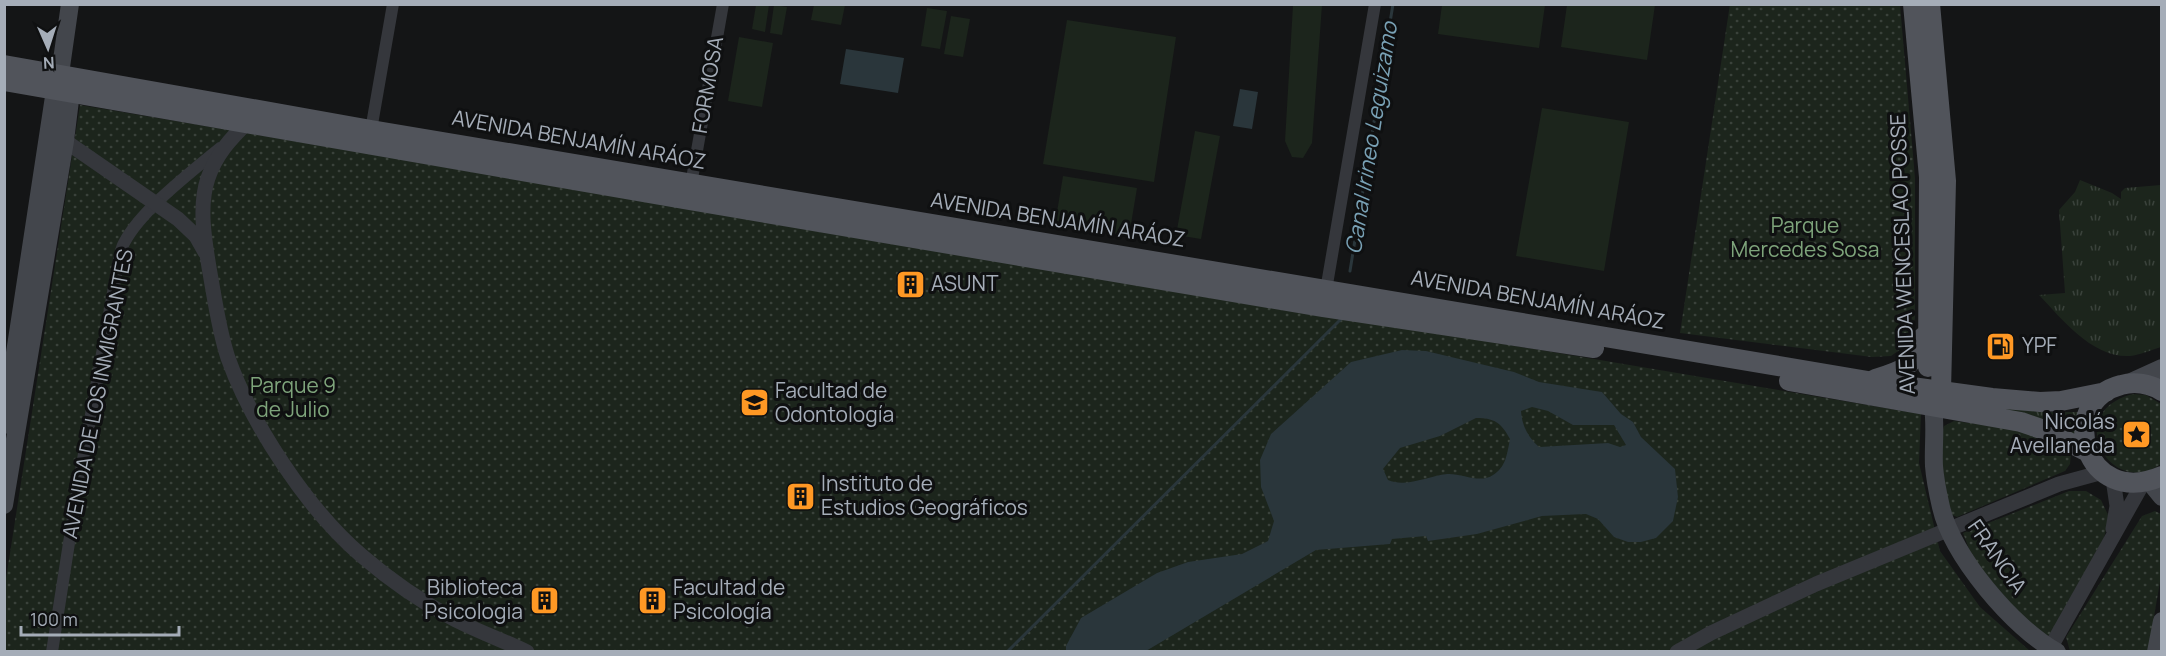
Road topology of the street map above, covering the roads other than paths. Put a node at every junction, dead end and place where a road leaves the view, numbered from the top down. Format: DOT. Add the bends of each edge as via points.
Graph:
graph roads {
  1 [pos="70,4"];
  2 [pos="393,4"];
  3 [pos="723,4"];
  4 [pos="1375,4"];
  5 [pos="1913,4"];
  6 [pos="1930,4"];
  7 [pos="4,65"];
  8 [pos="4,81"];
  9 [pos="62,85"];
  10 [pos="247,123"];
  11 [pos="371,130"];
  12 [pos="65,141"];
  13 [pos="226,143"];
  14 [pos="690,192"];
  15 [pos="157,204"];
  16 [pos="207,255"];
  17 [pos="1324,298"];
  18 [pos="1927,323"];
  19 [pos="19,332"];
  20 [pos="1941,359"];
  21 [pos="2162,368"];
  22 [pos="1868,381"];
  23 [pos="2129,383"];
  24 [pos="2162,391"];
  25 [pos="2106,392"];
  26 [pos="1934,396"];
  27 [pos="1992,398"];
  28 [pos="4,425"];
  29 [pos="1935,430"];
  30 [pos="2098,465"];
  31 [pos="2154,484"];
  32 [pos="4,505"];
  33 [pos="1949,529"];
  34 [pos="2110,543"];
  35 [pos="2162,621"];
  36 [pos="2052,650"];
  37 [pos="52,651"];
  38 [pos="527,651"];
  39 [pos="1677,651"];
  40 [pos="2156,651"];
  1 -- 9 [label="main road"];
  2 -- 11 [label="street"];
  3 -- 14 [label="street, FORMOSA"];
  4 -- 17 [label="street"];
  5 -- 18 [label="main road, AVENIDA WENCESLAO POSSE" via="1929,177"];
  6 -- 20 [label="main road" via="1946,181"];
  7 -- 9 [label="main road, AVENIDA BENJAMÍN ARÁOZ"];
  8 -- 9 [label="main road, AVENIDA BENJAMÍN ARÁOZ"];
  9 -- 10 [label="main road, AVENIDA BENJAMÍN ARÁOZ"];
  9 -- 11 [label="main road, AVENIDA BENJAMÍN ARÁOZ"];
  9 -- 12 [label="main road"];
  9 -- 19 [label="main road"];
  10 -- 13 [label="street"];
  10 -- 14 [label="main road, AVENIDA BENJAMÍN ARÁOZ"];
  11 -- 14 [label="main road, AVENIDA BENJAMÍN ARÁOZ"];
  12 -- 15 [label="street"];
  12 -- 19 [label="main road"];
  13 -- 15 [label="street, AVENIDA DE LOS INMIGRANTES"];
  13 -- 16 [label="street" via="208,177 205,193"];
  14 -- 17 [label="main road, AVENIDA BENJAMÍN ARÁOZ"];
  15 -- 16 [label="street" via="196,236"];
  15 -- 37 [label="street, AVENIDA DE LOS INMIGRANTES" via="124,244 117,270"];
  16 -- 38 [label="street" via="228,356 247,403 310,499 361,555 408,592 453,618"];
  17 -- 22 [label="main road, AVENIDA BENJAMÍN ARÁOZ"];
  17 -- 26 [label="main road, AVENIDA BENJAMÍN ARÁOZ" via="1644,355"];
  18 -- 22 [label="main road" via="1919,351 1910,365"];
  18 -- 26 [label="main road, AVENIDA WENCESLAO POSSE"];
  19 -- 28 [label="main road"];
  19 -- 32 [label="main road"];
  20 -- 26 [label="main road"];
  20 -- 27 [label="main road" via="1958,380"];
  21 -- 23 [label="main road"];
  22 -- 26 [label="main road, AVENIDA BENJAMÍN ARÁOZ"];
  23 -- 24 [label="main road"];
  23 -- 25 [label="main road, AVENIDA BENJAMÍN ARÁOZ"];
  25 -- 27 [label="main road, AVENIDA BENJAMÍN ARÁOZ" via="2061,401"];
  25 -- 30 [label="main road" via="2092,407 2085,425 2084,439"];
  26 -- 27 [label="main road, AVENIDA BENJAMÍN ARÁOZ"];
  26 -- 29 [label="main road, AVENIDA WENCESLAO POSSE"];
  26 -- 30 [label="main road, AVENIDA BENJAMÍN ARÁOZ" via="2047,430"];
  29 -- 33 [label="main road, FRANCIA" via="1934,466 1941,510"];
  30 -- 31 [label="main road" via="2128,483"];
  30 -- 33 [label="street"];
  30 -- 34 [label="street" via="2117,506"];
  31 -- 34 [label="street"];
  33 -- 36 [label="main road, FRANCIA" via="1998,602"];
  33 -- 39 [label="street" via="1788,596"];
  34 -- 36 [label="street"];
  35 -- 40 [label="main road"];
}
